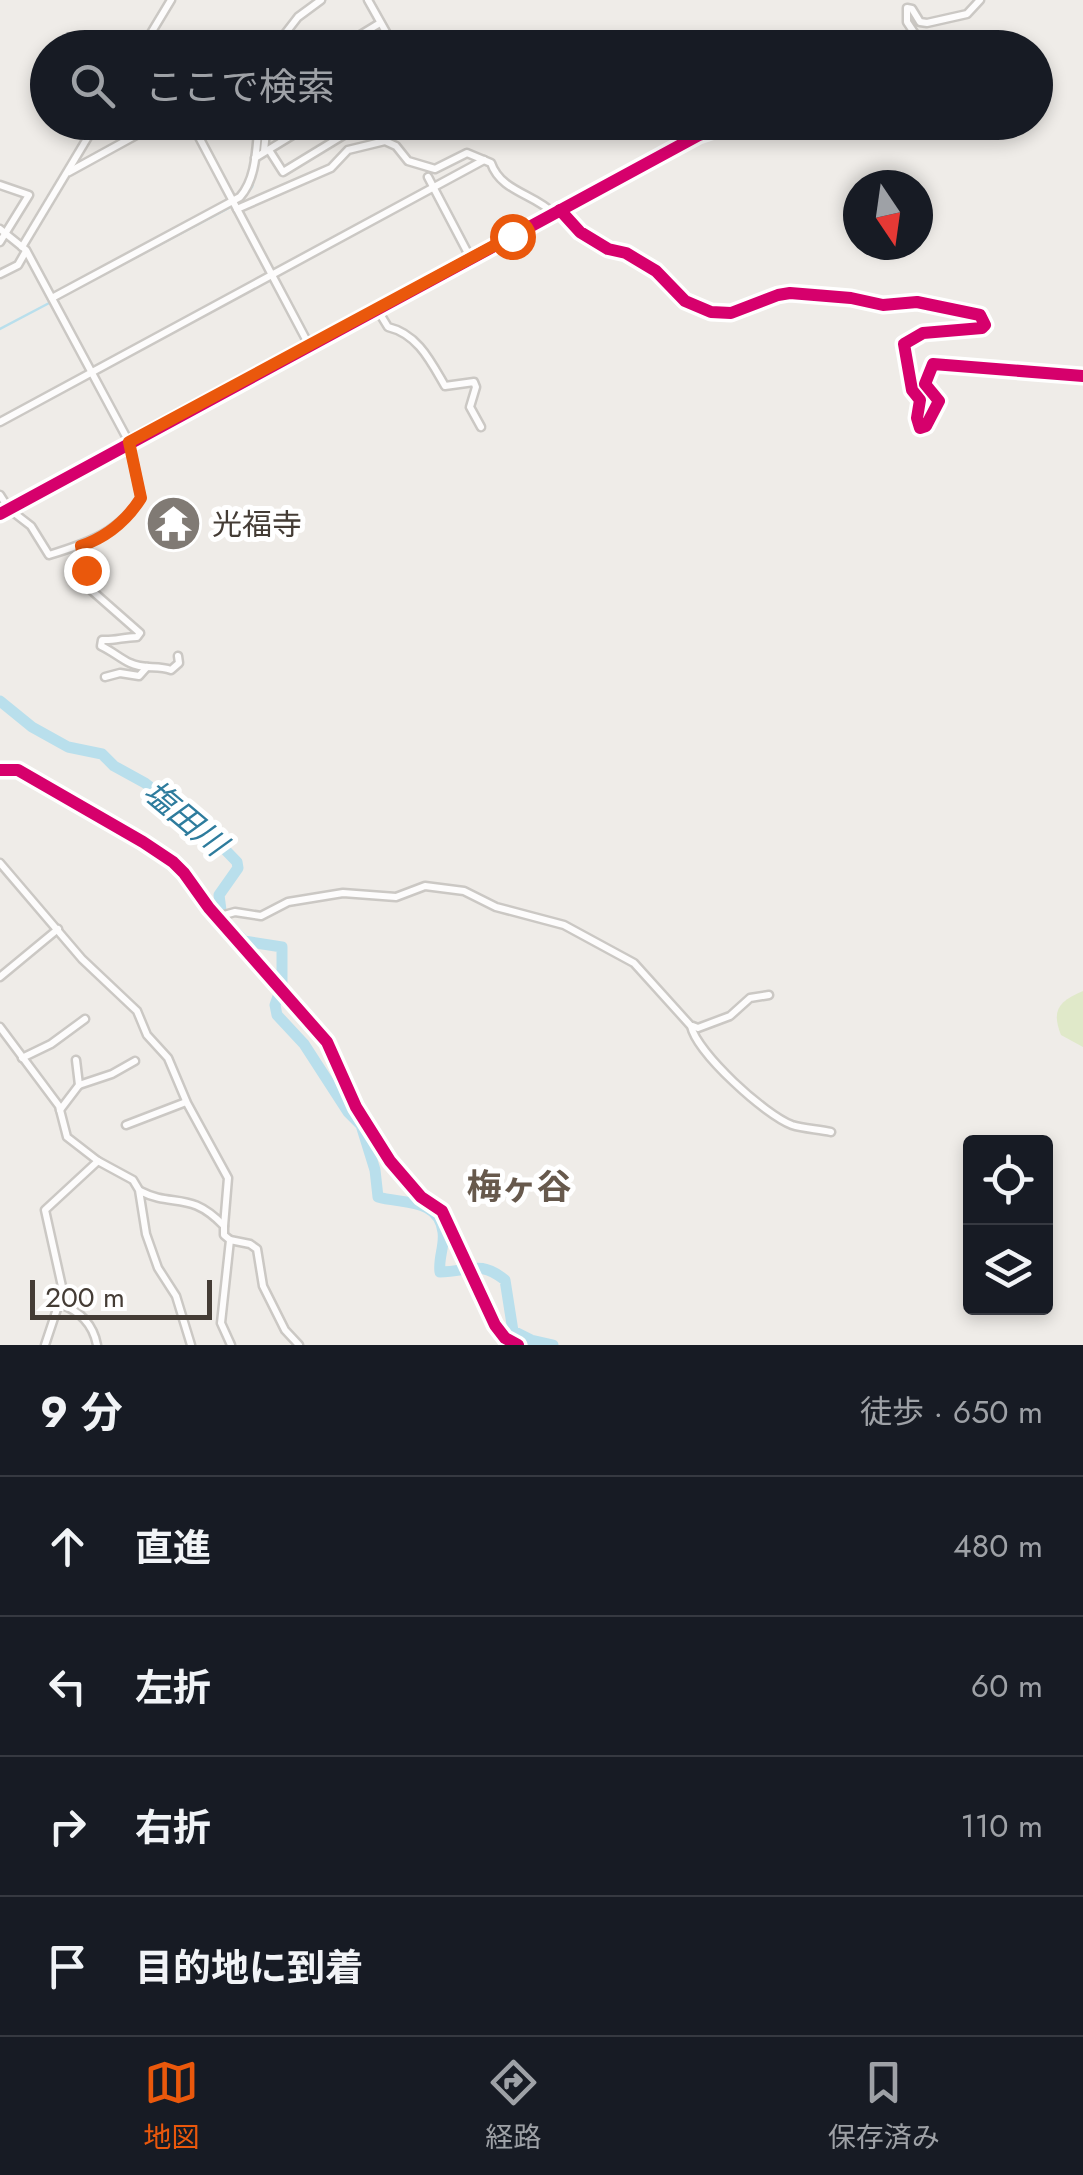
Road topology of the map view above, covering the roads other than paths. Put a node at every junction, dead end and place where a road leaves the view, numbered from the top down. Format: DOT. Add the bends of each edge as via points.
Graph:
graph roads {
  1 [pos="170,0"];
  2 [pos="321,0"];
  3 [pos="368,0"];
  4 [pos="980,0"];
  5 [pos="380,22"];
  6 [pos="155,30"];
  7 [pos="288,30"];
  8 [pos="367,30"];
  9 [pos="384,30"];
  10 [pos="912,30"];
  11 [pos="86,140"];
  12 [pos="127,140"];
  13 [pos="201,140"];
  14 [pos="257,140"];
  15 [pos="266,140"];
  16 [pos="284,140"];
  17 [pos="335,140"];
  18 [pos="690,140"];
  19 [pos="266,151"];
  20 [pos="255,158"];
  21 [pos="484,160"];
  22 [pos="66,174"];
  23 [pos="428,176"];
  24 [pos="0,185"];
  25 [pos="434,188"];
  26 [pos="235,205"];
  27 [pos="557,212"];
  28 [pos="3,232"];
  29 [pos="0,242"];
  30 [pos="24,248"];
  31 [pos="471,259"];
  32 [pos="0,274"];
  33 [pos="273,275"];
  34 [pos="52,298"];
  35 [pos="376,309"];
  36 [pos="309,345"];
  37 [pos="92,372"];
  38 [pos="1083,376"];
  39 [pos="0,422"];
  40 [pos="481,427"];
  41 [pos="129,442"];
  42 [pos="0,496"];
  43 [pos="8,509"];
  44 [pos="0,514"];
  45 [pos="81,546"];
  46 [pos="178,656"];
  47 [pos="147,668"];
  48 [pos="106,677"];
  49 [pos="0,770"];
  50 [pos="0,863"];
  51 [pos="217,917"];
  52 [pos="58,930"];
  53 [pos="0,977"];
  54 [pos="769,995"];
  55 [pos="85,1019"];
  56 [pos="690,1025"];
  57 [pos="0,1027"];
  58 [pos="22,1058"];
  59 [pos="76,1060"];
  60 [pos="135,1061"];
  61 [pos="79,1085"];
  62 [pos="186,1102"];
  63 [pos="60,1110"];
  64 [pos="126,1125"];
  65 [pos="831,1132"];
  66 [pos="98,1160"];
  67 [pos="139,1190"];
  68 [pos="224,1226"];
  69 [pos="230,1240"];
  70 [pos="60,1304"];
  71 [pos="297,1344"];
  72 [pos="45,1345"];
  73 [pos="97,1345"];
  74 [pos="191,1345"];
  75 [pos="231,1345"];
  76 [pos="518,1345"];
  1 -- 6 [label="street"];
  2 -- 7 [label="street"];
  3 -- 5 [label="street"];
  4 -- 10 [label="street" via="967,14 927,23 907,8"];
  5 -- 8 [label="street"];
  5 -- 9 [label="street"];
  11 -- 22 [label="street"];
  12 -- 22 [label="street"];
  13 -- 26 [label="street"];
  14 -- 20 [label="street"];
  15 -- 19 [label="street"];
  16 -- 19 [label="street"];
  17 -- 19 [label="street" via="283,172"];
  18 -- 27 [label="street"];
  19 -- 20 [label="street"];
  20 -- 26 [label="street"];
  21 -- 25 [label="street"];
  21 -- 26 [label="street" via="461,154 435,169 408,161 382,140"];
  21 -- 27 [label="street" via="505,184"];
  22 -- 30 [label="street"];
  23 -- 25 [label="street"];
  24 -- 28 [label="street" via="28,195"];
  25 -- 31 [label="street"];
  25 -- 33 [label="street"];
  26 -- 33 [label="street"];
  26 -- 34 [label="street"];
  27 -- 31 [label="street"];
  27 -- 38 [label="street" via="711,312 732,313 790,294 883,305 917,302 980,314 982,328 922,333 904,344 920,400 920,428 939,402 925,384 933,364"];
  28 -- 29 [label="street"];
  28 -- 30 [label="street"];
  30 -- 32 [label="street" via="18,266"];
  30 -- 34 [label="street"];
  31 -- 35 [label="street"];
  33 -- 36 [label="street"];
  33 -- 37 [label="street"];
  34 -- 37 [label="street"];
  35 -- 36 [label="street"];
  35 -- 40 [label="street" via="388,327 420,347 445,386 474,382 470,407"];
  36 -- 41 [label="street"];
  37 -- 39 [label="street"];
  37 -- 41 [label="street"];
  41 -- 43 [label="street"];
  41 -- 45 [label="street" via="141,498 116,527"];
  42 -- 43 [label="street"];
  43 -- 44 [label="street"];
  43 -- 45 [label="street" via="31,526 49,555"];
  45 -- 47 [label="street" via="90,589 140,632 137,638 102,640 101,646"];
  46 -- 47 [label="street" via="171,670"];
  47 -- 48 [label="street" via="139,676"];
  49 -- 51 [label="street" via="18,770 173,862"];
  50 -- 52 [label="street"];
  51 -- 56 [label="street" via="261,916 288,902 343,893 464,890 496,907 564,926 634,963"];
  51 -- 76 [label="street" via="327,1042 390,1161 420,1197 442,1211 495,1325"];
  52 -- 53 [label="street"];
  52 -- 62 [label="street" via="137,1011 168,1058"];
  54 -- 56 [label="street" via="742,1002 708,1027"];
  55 -- 58 [label="street"];
  56 -- 65 [label="street" via="698,1043 758,1106 792,1124"];
  57 -- 58 [label="street"];
  58 -- 63 [label="street"];
  59 -- 61 [label="street"];
  60 -- 61 [label="street"];
  61 -- 63 [label="street"];
  62 -- 64 [label="street"];
  62 -- 68 [label="street" via="228,1178"];
  63 -- 66 [label="street" via="68,1137"];
  66 -- 67 [label="street"];
  66 -- 70 [label="street" via="46,1210 62,1283"];
  67 -- 68 [label="street" via="184,1199"];
  67 -- 74 [label="street" via="146,1234"];
  68 -- 69 [label="street"];
  69 -- 71 [label="street" via="257,1249 263,1286"];
  69 -- 75 [label="street" via="222,1323"];
  70 -- 72 [label="street"];
  70 -- 73 [label="street" via="86,1320"];
}
